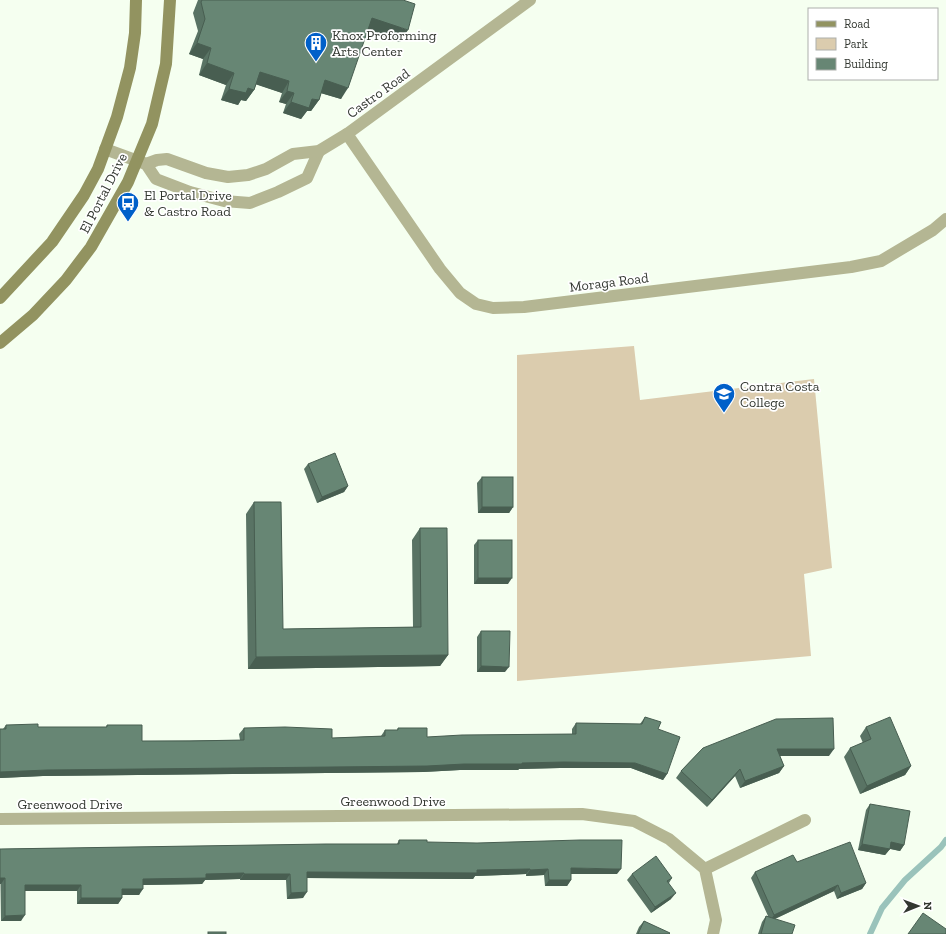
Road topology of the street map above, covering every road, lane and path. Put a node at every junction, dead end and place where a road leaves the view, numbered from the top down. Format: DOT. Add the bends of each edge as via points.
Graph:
graph roads {
  1 [pos="136,0"];
  2 [pos="170,0"];
  3 [pos="530,0"];
  4 [pos="347,134"];
  5 [pos="105,149"];
  6 [pos="319,151"];
  7 [pos="141,162"];
  8 [pos="946,219"];
  9 [pos="0,298"];
  10 [pos="0,343"];
  11 [pos="0,820"];
  12 [pos="805,820"];
  13 [pos="705,869"];
  14 [pos="713,934"];
  1 -- 5 [label="main road, El Portal Drive" via="130,68 117,117"];
  2 -- 7 [label="main road, El Portal Drive" via="166,64"];
  3 -- 4 [label="street, Castro Road"];
  4 -- 6 [label="street, Castro Road"];
  4 -- 8 [label="street, Moraga Road" via="460,293 476,304 494,308 524,307 851,267 881,261 933,230"];
  5 -- 7 [label="street"];
  5 -- 9 [label="main road, El Portal Drive" via="84,195 52,242"];
  6 -- 7 [label="street, Castro Road" via="293,154 266,169 248,175 228,177 206,173 167,159"];
  6 -- 7 [label="street" via="307,178 250,202 224,201 190,192 156,179"];
  7 -- 10 [label="main road, El Portal Drive" via="91,247 66,280 33,315"];
  11 -- 13 [label="street, Greenwood Drive" via="582,814 634,821 669,839"];
  12 -- 13 [label="street"];
  13 -- 14 [label="street" via="716,920"];
}
